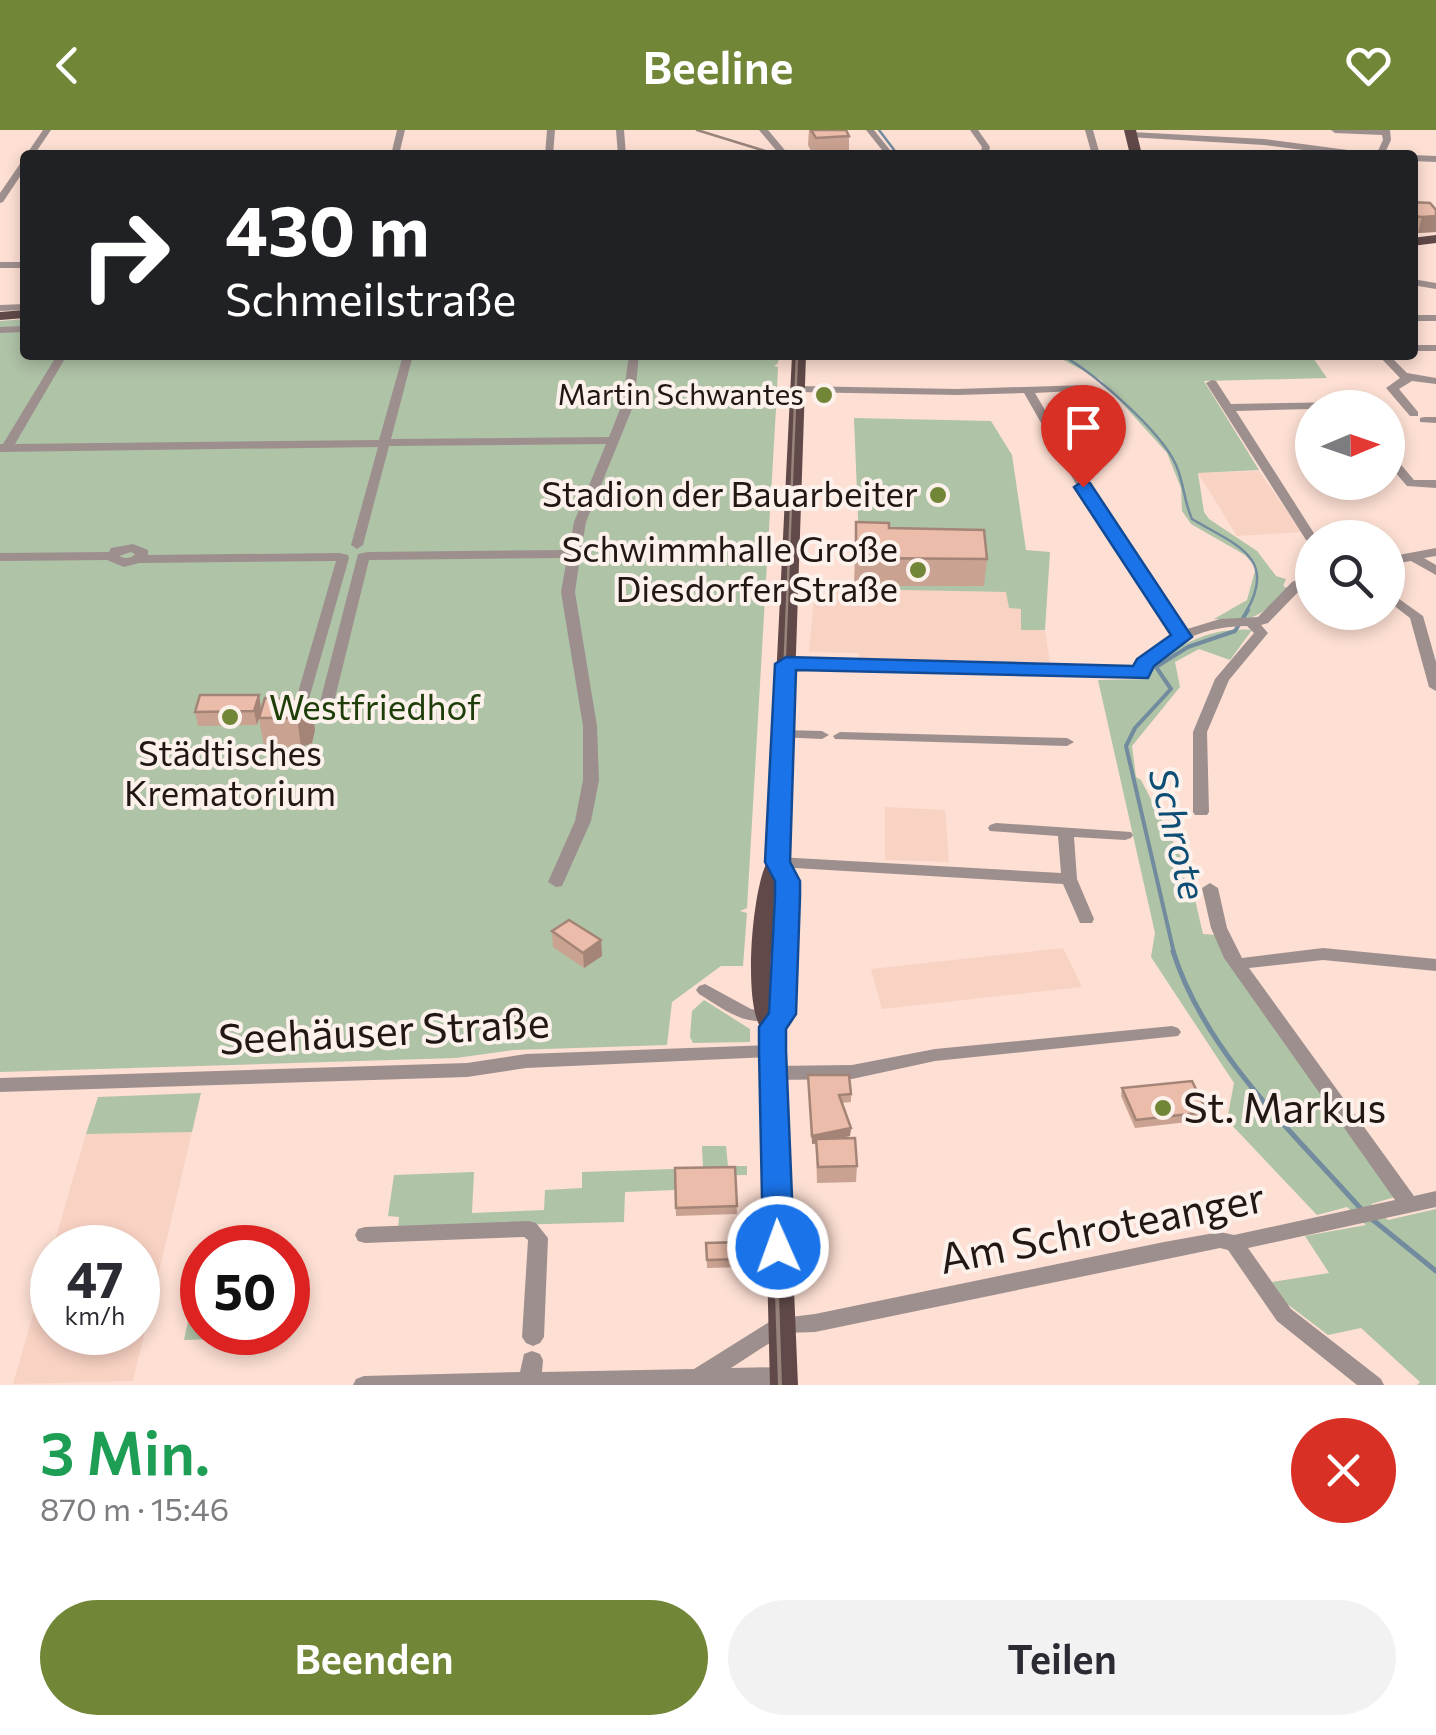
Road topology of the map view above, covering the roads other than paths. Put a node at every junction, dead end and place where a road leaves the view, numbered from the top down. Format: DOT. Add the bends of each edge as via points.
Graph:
graph roads {
  1 [pos="763,130"];
  2 [pos="870,130"];
  3 [pos="1290,130"];
  4 [pos="1335,130"];
  5 [pos="1130,132"];
  6 [pos="1386,132"];
  7 [pos="1289,144"];
  8 [pos="781,150"];
  9 [pos="886,150"];
  10 [pos="1329,150"];
  11 [pos="20,170"];
  12 [pos="0,200"];
  13 [pos="59,360"];
  14 [pos="407,360"];
  15 [pos="633,360"];
  16 [pos="798,360"];
  17 [pos="1387,360"];
  18 [pos="1409,378"];
  19 [pos="1436,381"];
  20 [pos="1212,383"];
  21 [pos="1087,388"];
  22 [pos="797,389"];
  23 [pos="1027,389"];
  24 [pos="1295,406"];
  25 [pos="1226,408"];
  26 [pos="1425,418"];
  27 [pos="611,440"];
  28 [pos="384,444"];
  29 [pos="4,448"];
  30 [pos="1405,476"];
  31 [pos="1436,484"];
  32 [pos="1299,520"];
  33 [pos="578,549"];
  34 [pos="364,551"];
  35 [pos="1436,552"];
  36 [pos="341,554"];
  37 [pos="0,556"];
  38 [pos="1412,556"];
  39 [pos="1405,557"];
  40 [pos="1436,571"];
  41 [pos="1295,587"];
  42 [pos="1405,608"];
  43 [pos="1247,624"];
  44 [pos="1182,637"];
  45 [pos="786,664"];
  46 [pos="1436,687"];
  47 [pos="304,696"];
  48 [pos="327,702"];
  49 [pos="783,734"];
  50 [pos="822,736"];
  51 [pos="840,736"];
  52 [pos="1067,742"];
  53 [pos="1201,812"];
  54 [pos="996,828"];
  55 [pos="1066,832"];
  56 [pos="1124,835"];
  57 [pos="778,862"];
  58 [pos="1069,878"];
  59 [pos="556,882"];
  60 [pos="1210,888"];
  61 [pos="1086,920"];
  62 [pos="1236,964"];
  63 [pos="1436,965"];
  64 [pos="705,990"];
  65 [pos="1172,1032"];
  66 [pos="771,1042"];
  67 [pos="0,1085"];
  68 [pos="1436,1199"];
  69 [pos="1408,1205"];
  70 [pos="365,1235"];
  71 [pos="1234,1242"];
  72 [pos="781,1325"];
  73 [pos="533,1336"];
  74 [pos="531,1375"];
  75 [pos="702,1376"];
  76 [pos="784,1380"];
  77 [pos="1362,1382"];
  78 [pos="364,1385"];
  1 -- 8 [label="street"];
  2 -- 9 [label="street"];
  3 -- 7 [label="street"];
  4 -- 6 [label="street"];
  5 -- 7 [label="street"];
  7 -- 10 [label="street"];
  11 -- 12 [label="street"];
  13 -- 29 [label="street"];
  14 -- 28 [label="street"];
  15 -- 27 [label="street" via="628,404"];
  16 -- 22 [label="main road"];
  17 -- 18 [label="street"];
  18 -- 19 [label="street"];
  18 -- 26 [label="street" via="1392,387"];
  20 -- 25 [label="street"];
  21 -- 23 [label="street"];
  22 -- 23 [label="street"];
  22 -- 45 [label="main road"];
  23 -- 44 [label="street"];
  24 -- 25 [label="street"];
  25 -- 32 [label="street"];
  27 -- 28 [label="street"];
  27 -- 33 [label="street" via="580,522"];
  28 -- 29 [label="street"];
  28 -- 34 [label="street"];
  30 -- 31 [label="street"];
  33 -- 34 [label="street"];
  33 -- 59 [label="street" via="568,592 590,726 591,780 584,821"];
  34 -- 36 [label="street"];
  34 -- 48 [label="street"];
  35 -- 38 [label="street"];
  36 -- 37 [label="street" via="140,555 120,562 112,556"];
  36 -- 47 [label="street"];
  38 -- 39 [label="street"];
  38 -- 40 [label="street"];
  41 -- 43 [label="street" via="1266,618"];
  42 -- 46 [label="street" via="1416,616"];
  43 -- 44 [label="street" via="1221,623"];
  43 -- 53 [label="street" via="1261,632 1222,678 1200,732"];
  44 -- 45 [label="street" via="1141,673"];
  45 -- 49 [label="main road"];
  49 -- 50 [label="street"];
  49 -- 57 [label="main road"];
  51 -- 52 [label="street"];
  54 -- 55 [label="street"];
  55 -- 56 [label="street"];
  55 -- 58 [label="street"];
  57 -- 58 [label="street"];
  57 -- 66 [label="main road" via="787,881 783,1014"];
  58 -- 61 [label="street"];
  60 -- 62 [label="street"];
  62 -- 63 [label="street" via="1322,954"];
  62 -- 69 [label="street"];
  64 -- 66 [label="street" via="748,1015"];
  65 -- 66 [label="street, Seehäuser Straße" via="935,1054 852,1072"];
  66 -- 67 [label="street, Seehäuser Straße" via="468,1070"];
  66 -- 72 [label="main road"];
  68 -- 69 [label="street, Am Schroteanger"];
  69 -- 71 [label="street, Am Schroteanger"];
  70 -- 73 [label="street" via="528,1230 538,1238"];
  71 -- 72 [label="street, Am Schroteanger"];
  71 -- 77 [label="street" via="1284,1315"];
  72 -- 75 [label="street"];
  72 -- 76 [label="main road"];
  74 -- 75 [label="street"];
  74 -- 78 [label="street"];
  75 -- 76 [label="street"];
}
